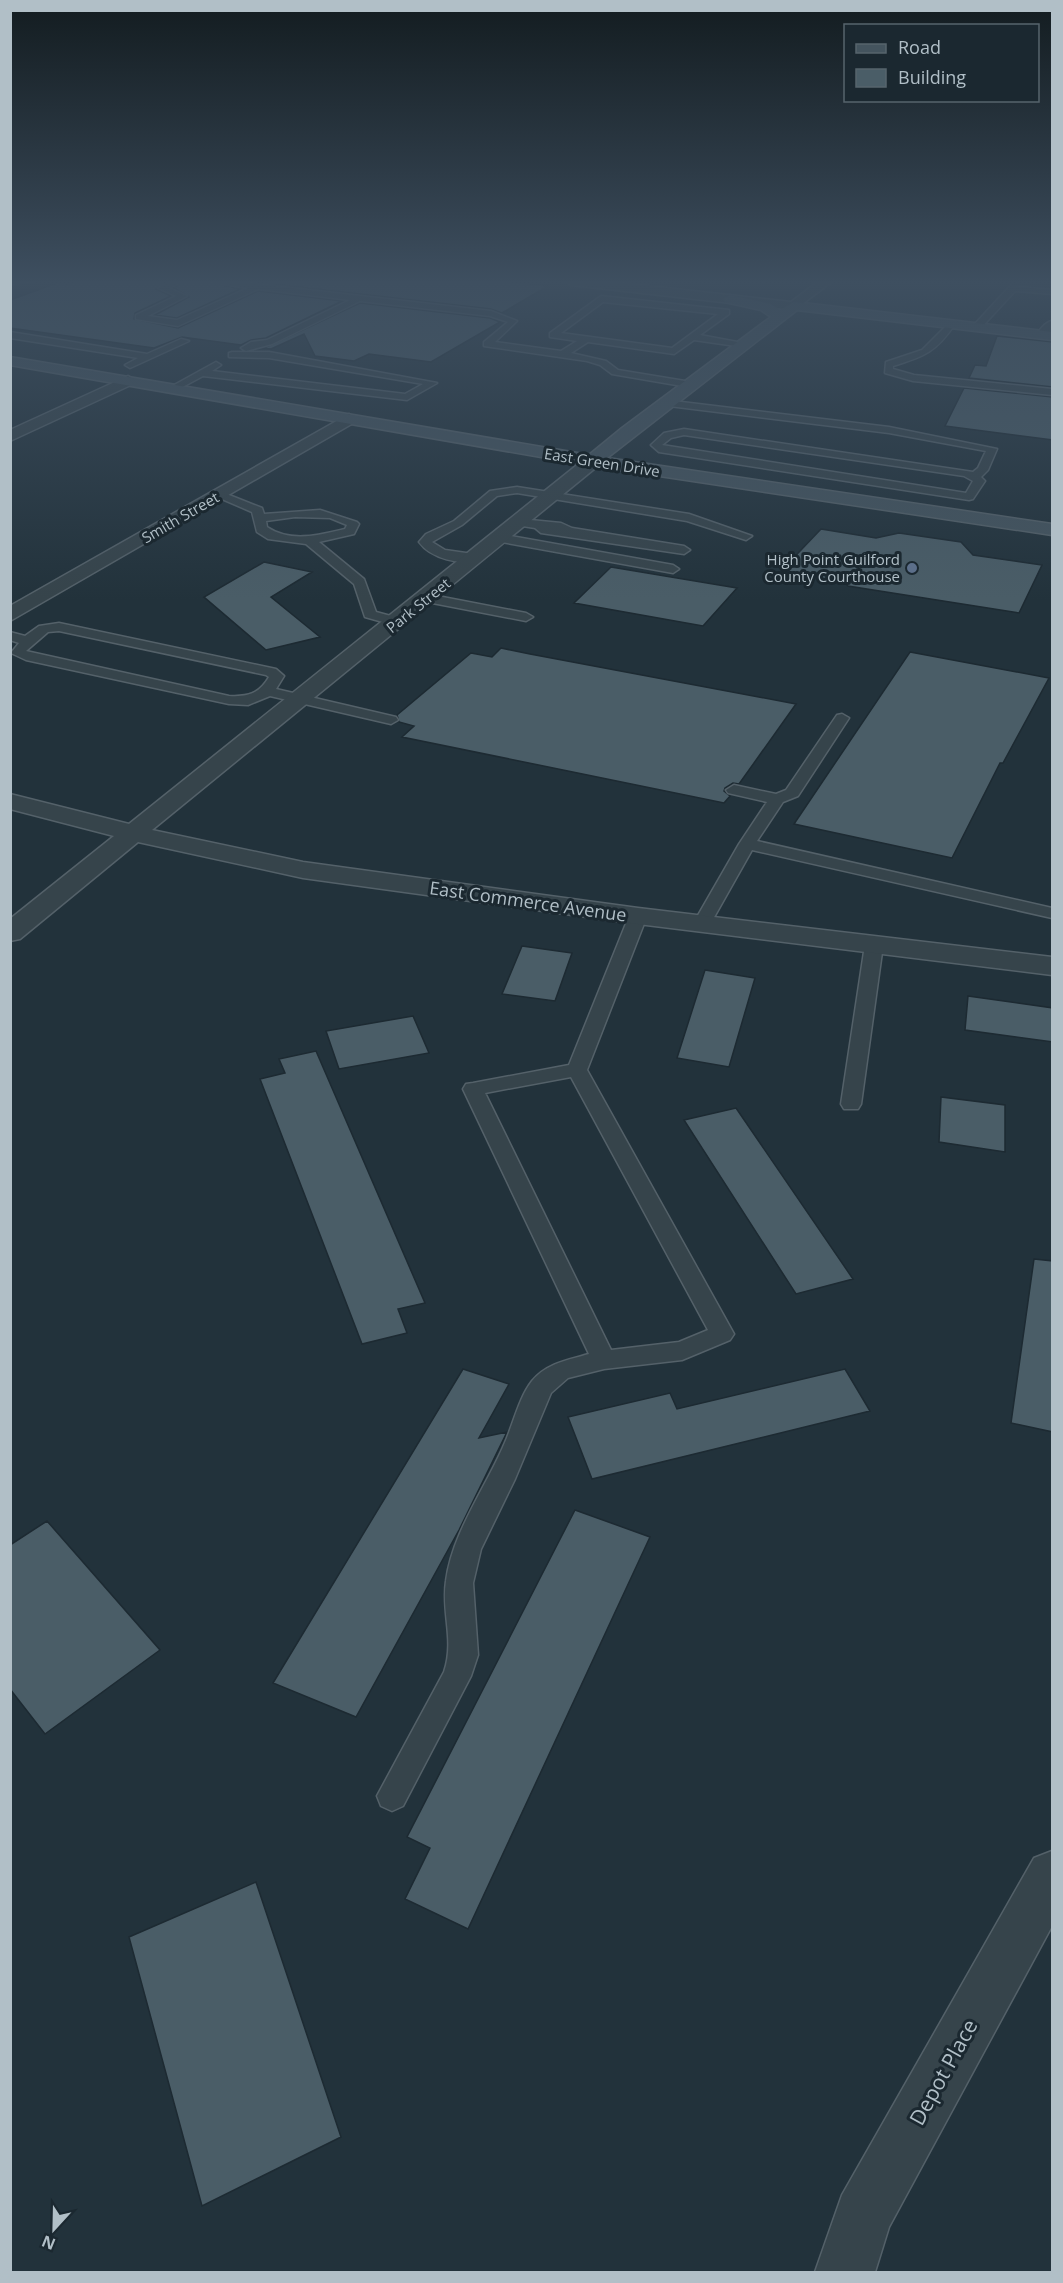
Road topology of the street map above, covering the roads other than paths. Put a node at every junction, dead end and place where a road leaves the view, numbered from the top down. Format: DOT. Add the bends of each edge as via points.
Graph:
graph roads {
  1 [pos="102,388"];
  2 [pos="168,388"];
  3 [pos="175,388"];
  4 [pos="332,388"];
  5 [pos="423,388"];
  6 [pos="684,388"];
  7 [pos="1009,388"];
  8 [pos="172,389"];
  9 [pos="1053,392"];
  10 [pos="664,403"];
  11 [pos="349,419"];
  12 [pos="10,436"];
  13 [pos="593,461"];
  14 [pos="975,476"];
  15 [pos="219,494"];
  16 [pos="552,496"];
  17 [pos="969,497"];
  18 [pos="965,517"];
  19 [pos="260,518"];
  20 [pos="530,524"];
  21 [pos="1053,530"];
  22 [pos="746,536"];
  23 [pos="501,538"];
  24 [pos="310,542"];
  25 [pos="684,550"];
  26 [pos="476,558"];
  27 [pos="673,568"];
  28 [pos="427,598"];
  29 [pos="10,615"];
  30 [pos="526,617"];
  31 [pos="397,622"];
  32 [pos="10,636"];
  33 [pos="27,641"];
  34 [pos="268,692"];
  35 [pos="302,699"];
  36 [pos="842,717"];
  37 [pos="390,720"];
  38 [pos="737,786"];
  39 [pos="777,800"];
  40 [pos="10,801"];
  41 [pos="135,834"];
  42 [pos="747,844"];
  43 [pos="1053,893"];
  44 [pos="1048,912"];
  45 [pos="638,916"];
  46 [pos="702,924"];
  47 [pos="10,933"];
  48 [pos="874,945"];
  49 [pos="1053,966"];
  50 [pos="577,1070"];
  51 [pos="851,1104"];
  52 [pos="604,1360"];
  53 [pos="392,1796"];
  54 [pos="1053,1876"];
  55 [pos="844,2272"];
  1 -- 12 [label="street"];
  2 -- 8 [label="main road, East Green Drive"];
  3 -- 8 [label="lane"];
  4 -- 5 [label="lane" via="407,396"];
  6 -- 10 [label="main road, Park Street"];
  7 -- 9 [label="lane"];
  8 -- 11 [label="main road, East Green Drive"];
  10 -- 13 [label="main road, Park Street"];
  10 -- 14 [label="lane" via="890,430 992,449 982,471"];
  11 -- 13 [label="main road, East Green Drive"];
  11 -- 15 [label="street, Smith Street"];
  13 -- 16 [label="street, Park Street"];
  13 -- 18 [label="main road, East Green Drive"];
  14 -- 17 [label="lane" via="979,481"];
  14 -- 17 [label="lane" via="693,434 675,433 656,445 671,451"];
  15 -- 19 [label="lane" via="258,510"];
  15 -- 29 [label="street, Smith Street"];
  16 -- 20 [label="street, Park Street"];
  16 -- 22 [label="lane" via="689,518"];
  16 -- 26 [label="lane" via="529,490 502,490 425,542 437,551"];
  17 -- 18 [label="lane" via="972,505"];
  18 -- 21 [label="main road, East Green Drive"];
  19 -- 24 [label="lane" via="261,529 272,536"];
  19 -- 24 [label="lane" via="312,513 343,518 353,524 350,531"];
  20 -- 23 [label="street, Park Street"];
  20 -- 25 [label="lane" via="541,529"];
  23 -- 26 [label="street, Park Street"];
  23 -- 27 [label="lane"];
  24 -- 31 [label="lane" via="360,582 370,614"];
  26 -- 28 [label="street, Park Street"];
  28 -- 30 [label="lane"];
  28 -- 31 [label="street, Park Street"];
  31 -- 35 [label="street, Park Street"];
  32 -- 33 [label="lane"];
  33 -- 34 [label="lane" via="18,653 218,698 248,701"];
  33 -- 34 [label="lane" via="44,630 59,627 260,669 277,675"];
  34 -- 35 [label="lane"];
  35 -- 37 [label="lane"];
  35 -- 41 [label="street, Park Street"];
  36 -- 39 [label="lane" via="792,793"];
  38 -- 39 [label="lane"];
  39 -- 42 [label="lane"];
  40 -- 41 [label="street, East Commerce Avenue"];
  41 -- 45 [label="street, East Commerce Avenue" via="303,870"];
  41 -- 47 [label="street, Park Street"];
  42 -- 44 [label="lane"];
  42 -- 46 [label="lane"];
  43 -- 44 [label="lane"];
  45 -- 46 [label="street, East Commerce Avenue"];
  45 -- 50 [label="lane"];
  46 -- 48 [label="street, East Commerce Avenue"];
  48 -- 49 [label="street, East Commerce Avenue"];
  48 -- 51 [label="lane"];
  50 -- 52 [label="lane" via="473,1089"];
  50 -- 52 [label="lane" via="722,1334 682,1351"];
  52 -- 53 [label="lane" via="560,1371 533,1400 502,1479 467,1549 459,1582 464,1655 457,1676"];
  54 -- 55 [label="street, Depot Place" via="863,2216"];
}
